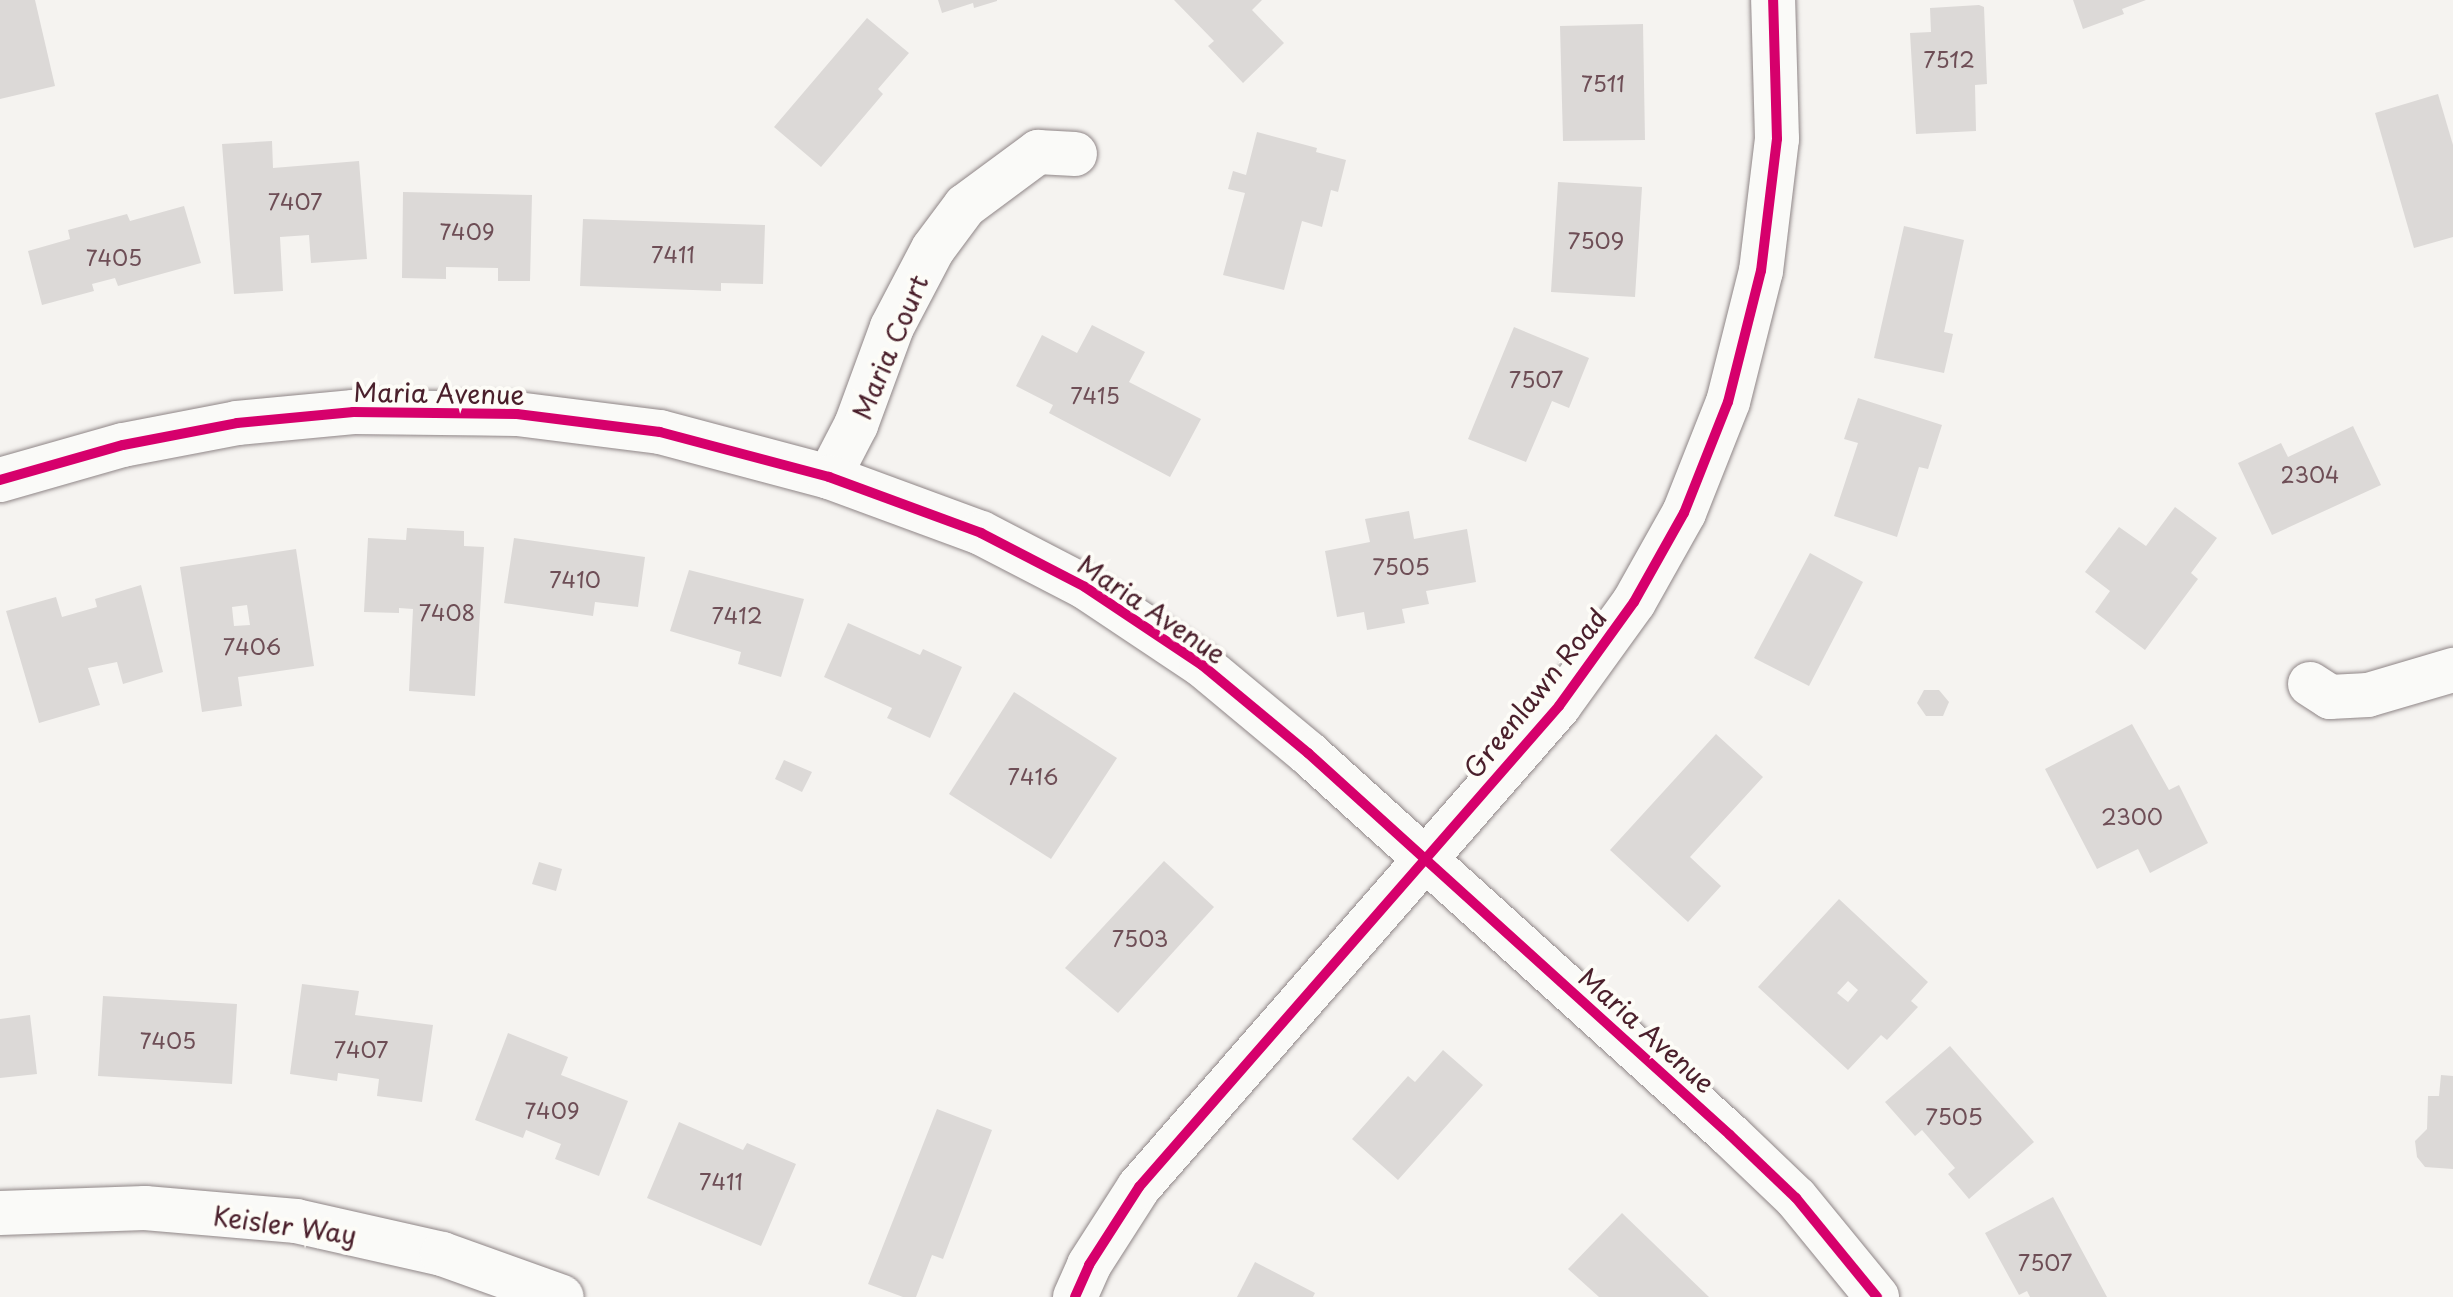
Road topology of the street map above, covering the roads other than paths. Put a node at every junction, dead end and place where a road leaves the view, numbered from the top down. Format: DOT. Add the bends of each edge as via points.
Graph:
graph roads {
  1 [pos="1773,0"];
  2 [pos="1075,154"];
  3 [pos="829,477"];
  4 [pos="0,480"];
  5 [pos="2453,670"];
  6 [pos="2310,684"];
  7 [pos="1425,859"];
  8 [pos="0,1213"];
  9 [pos="562,1297"];
  10 [pos="1075,1297"];
  11 [pos="1877,1297"];
  1 -- 7 [label="street, Greenlawn Road" via="1777,139 1761,271 1728,402 1690,499 1634,602 1559,706"];
  2 -- 3 [label="street, Maria Court" via="1038,152 965,206 933,249 892,327 856,425"];
  3 -- 4 [label="street, Maria Avenue" via="660,432 517,414 353,412 237,423 123,445"];
  3 -- 7 [label="street, Maria Avenue" via="981,533 1085,587 1202,665"];
  5 -- 6 [label="street" via="2368,695 2330,697"];
  7 -- 10 [label="street, Greenlawn Road" via="1139,1187"];
  7 -- 11 [label="street, Maria Avenue" via="1796,1198"];
  8 -- 9 [label="street, Keisler Way" via="145,1208 296,1221 442,1254"];
}
